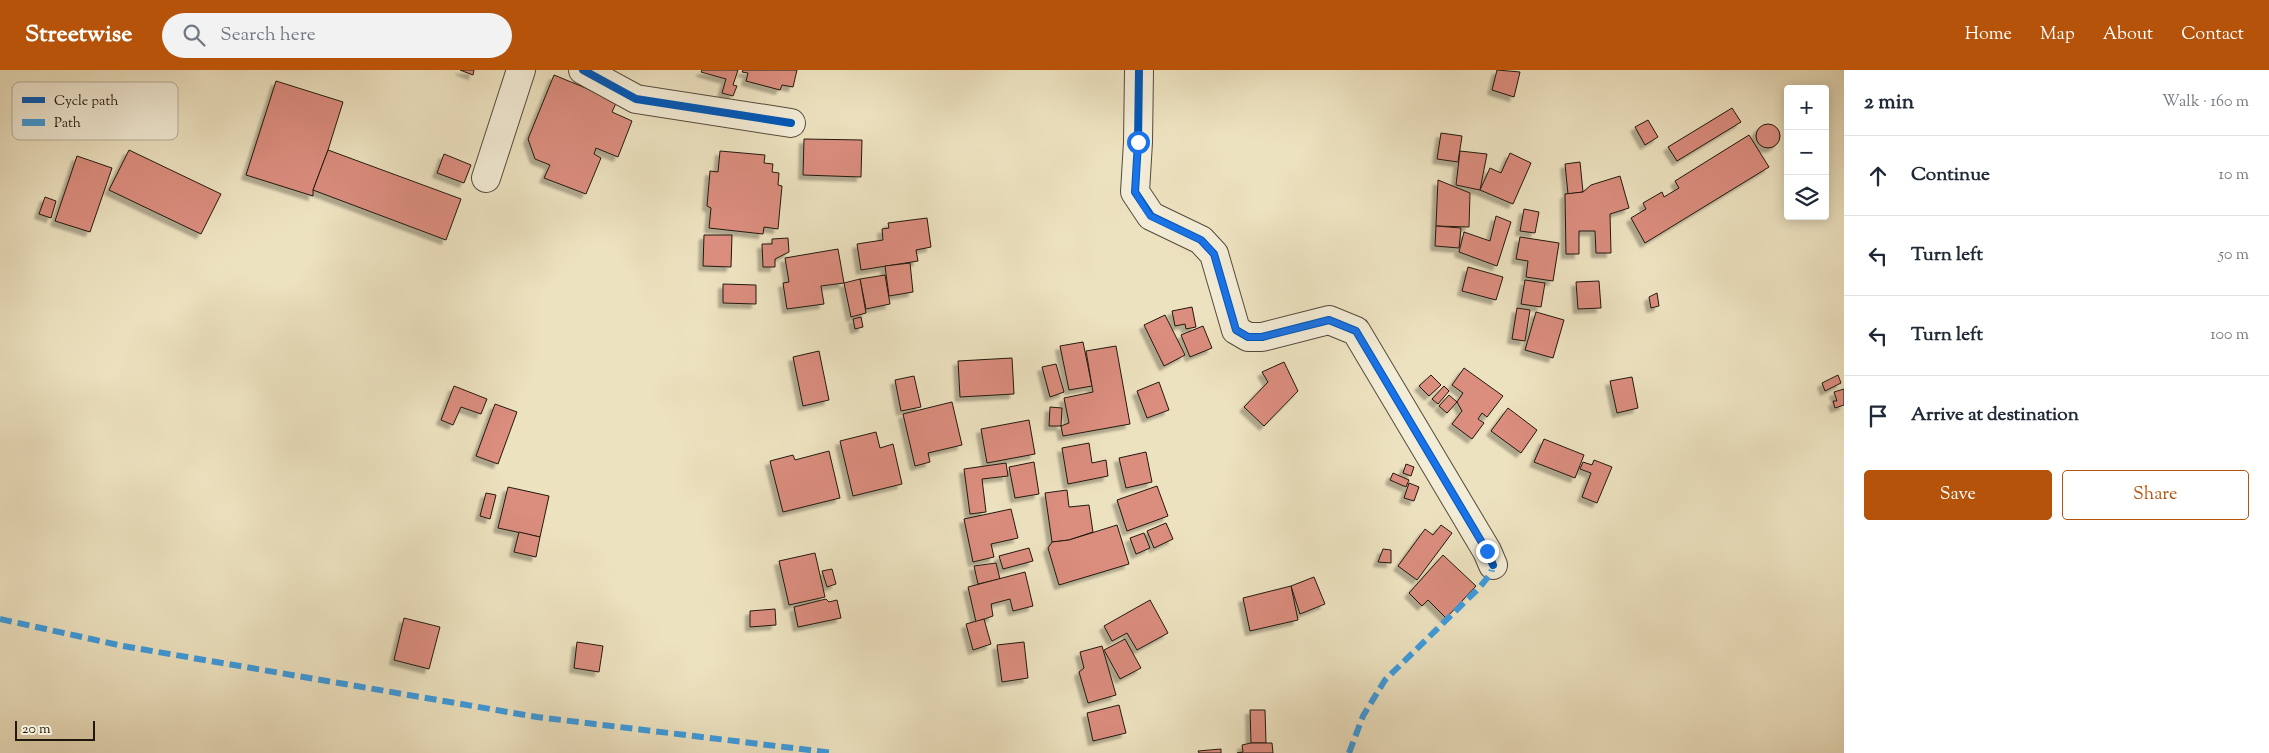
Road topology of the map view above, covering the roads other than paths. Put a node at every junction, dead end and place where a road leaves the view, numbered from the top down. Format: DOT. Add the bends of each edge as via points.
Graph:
graph roads {
  1 [pos="521,70"];
  2 [pos="583,70"];
  3 [pos="1139,70"];
  4 [pos="790,123"];
  5 [pos="486,178"];
  6 [pos="1493,564"];
  1 -- 5 [label="street"];
  2 -- 4 [label="street" via="636,99"];
  3 -- 6 [label="street" via="1135,192 1150,216 1201,240 1214,254 1236,330 1248,337 1262,337 1329,320 1356,331"];
}
